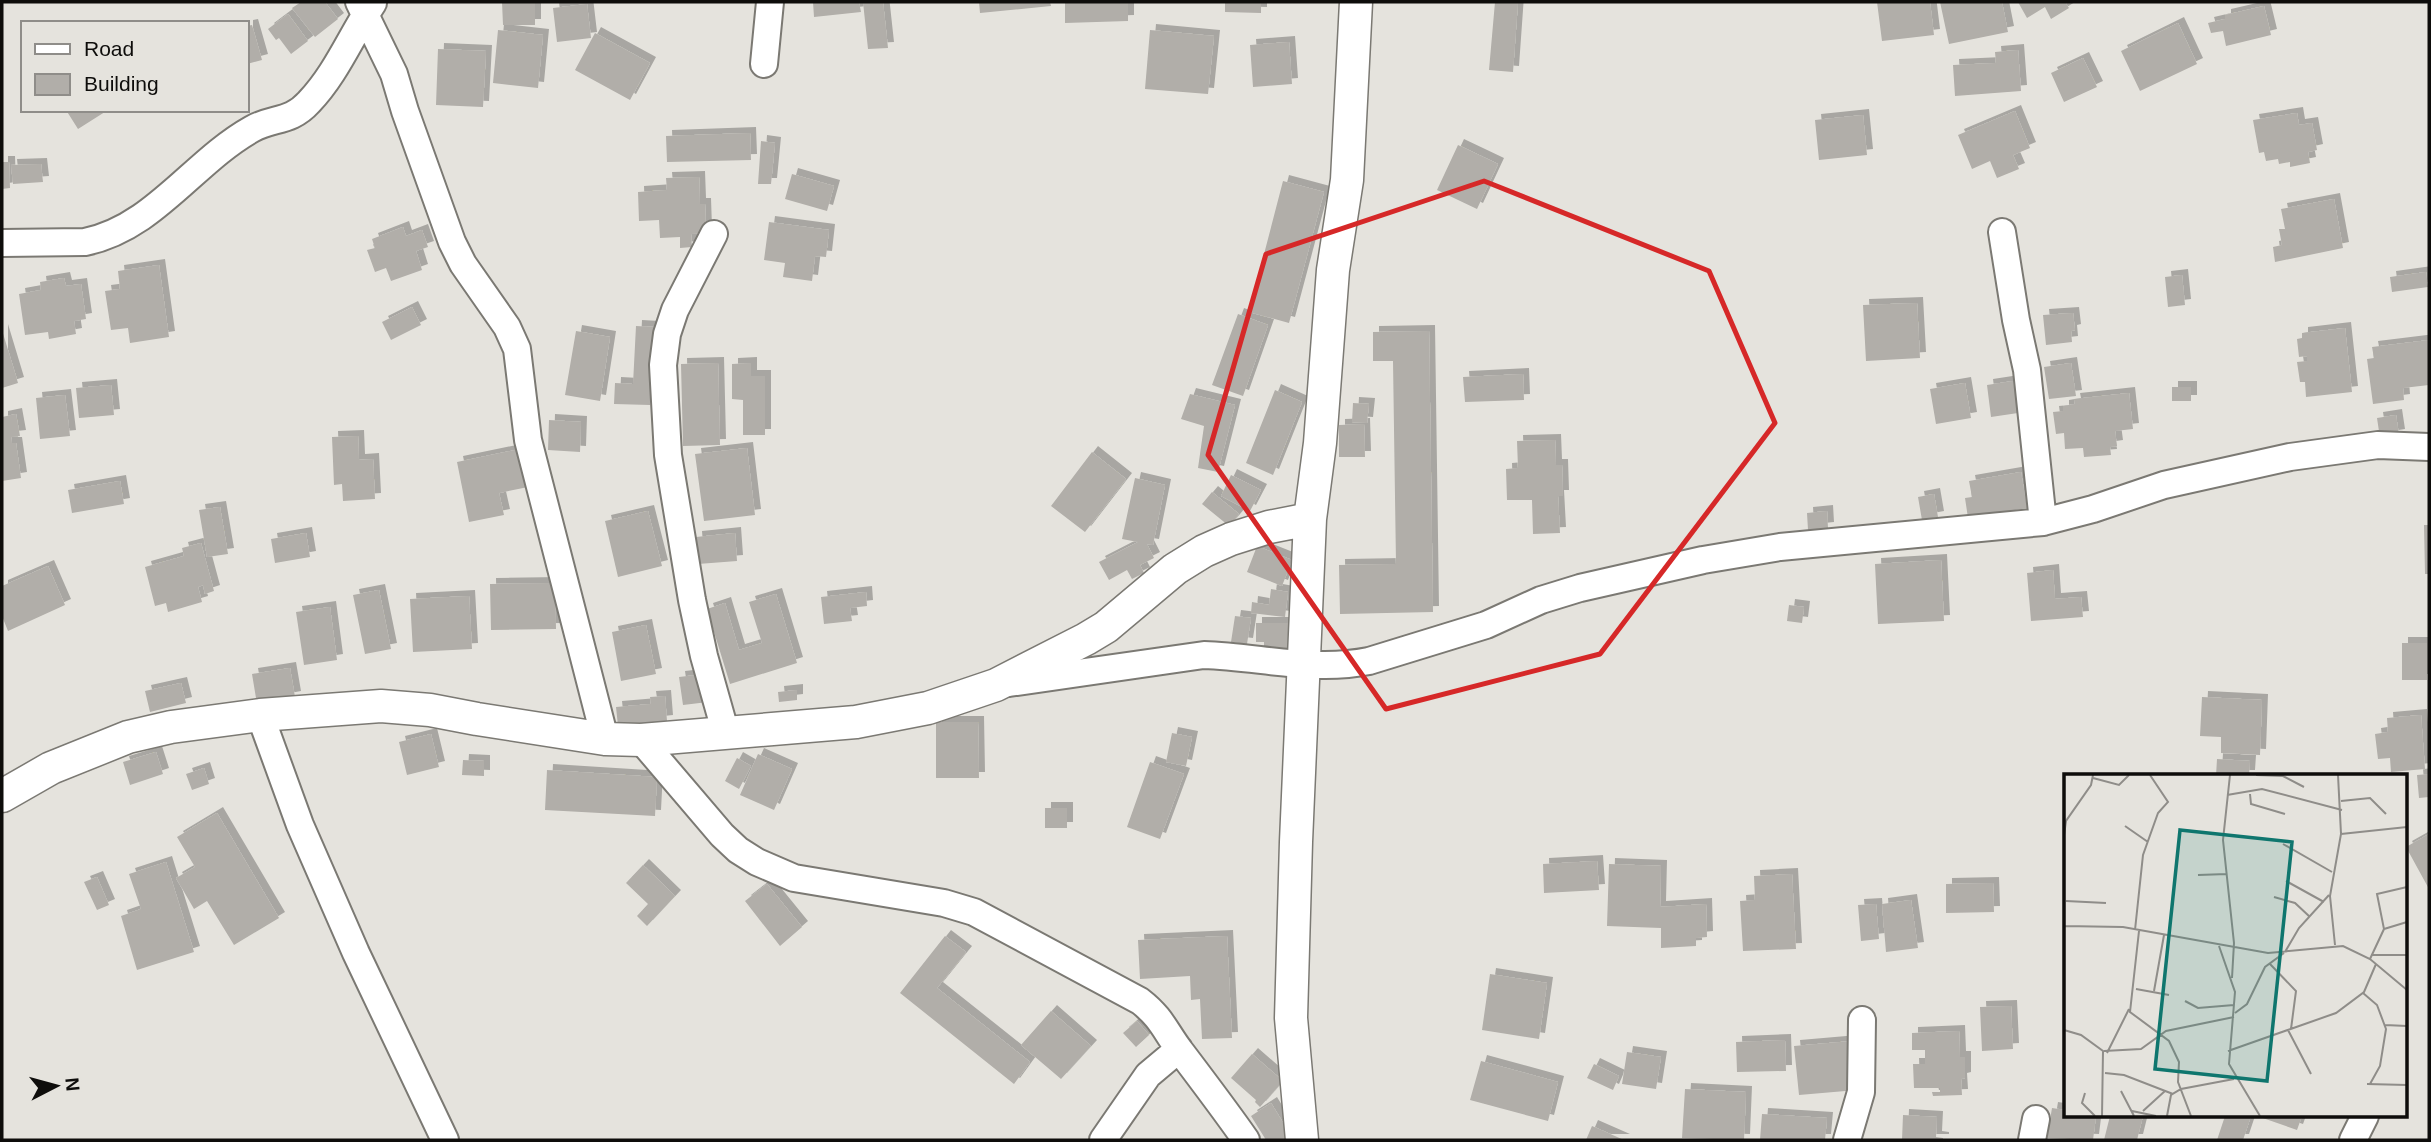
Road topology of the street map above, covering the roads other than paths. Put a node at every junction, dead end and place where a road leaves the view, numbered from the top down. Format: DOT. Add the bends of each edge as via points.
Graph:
graph roads {
  1 [pos="770,2"];
  2 [pos="1356,2"];
  3 [pos="366,6"];
  4 [pos="764,64"];
  5 [pos="2002,232"];
  6 [pos="714,234"];
  7 [pos="2,243"];
  8 [pos="2429,447"];
  9 [pos="1310,519"];
  10 [pos="2043,522"];
  11 [pos="1304,666"];
  12 [pos="996,685"];
  13 [pos="260,715"];
  14 [pos="726,734"];
  15 [pos="606,739"];
  16 [pos="641,740"];
  17 [pos="2,796"];
  18 [pos="1862,1020"];
  19 [pos="1179,1049"];
  20 [pos="2364,1118"];
  21 [pos="445,1140"];
  22 [pos="1103,1140"];
  23 [pos="1246,1140"];
  24 [pos="1302,1140"];
  25 [pos="1847,1140"];
  26 [pos="2353,1140"];
  1 -- 4 [label="street"];
  2 -- 9 [label="street" via="1347,180 1333,270"];
  3 -- 7 [label="street" via="323,88 306,106 287,119 247,132 145,216 85,242"];
  3 -- 15 [label="street" via="452,242 517,349 528,440"];
  5 -- 10 [label="street" via="2027,370"];
  6 -- 14 [label="street" via="675,310 663,365 668,455 692,600"];
  8 -- 10 [label="street" via="2378,446 2290,457 2164,485"];
  9 -- 11 [label="street"];
  9 -- 12 [label="street" via="1244,535 1204,551 1175,569 1106,627"];
  10 -- 11 [label="street" via="1780,547 1703,560 1554,596 1486,625 1369,661"];
  11 -- 12 [label="street" via="1205,655"];
  11 -- 24 [label="street" via="1291,1018"];
  12 -- 14 [label="street" via="928,708 856,722"];
  13 -- 15 [label="street" via="393,707"];
  13 -- 17 [label="street" via="128,737 51,768"];
  13 -- 21 [label="street" via="300,825"];
  14 -- 16 [label="street"];
  15 -- 16 [label="street"];
  16 -- 19 [label="street" via="722,835 757,862 794,878 944,902 974,912 1140,1001 1160,1019"];
  18 -- 25 [label="street" via="1861,1092"];
  19 -- 22 [label="street" via="1148,1075"];
  19 -- 23 [label="street"];
  20 -- 26 [label="street"];
}
